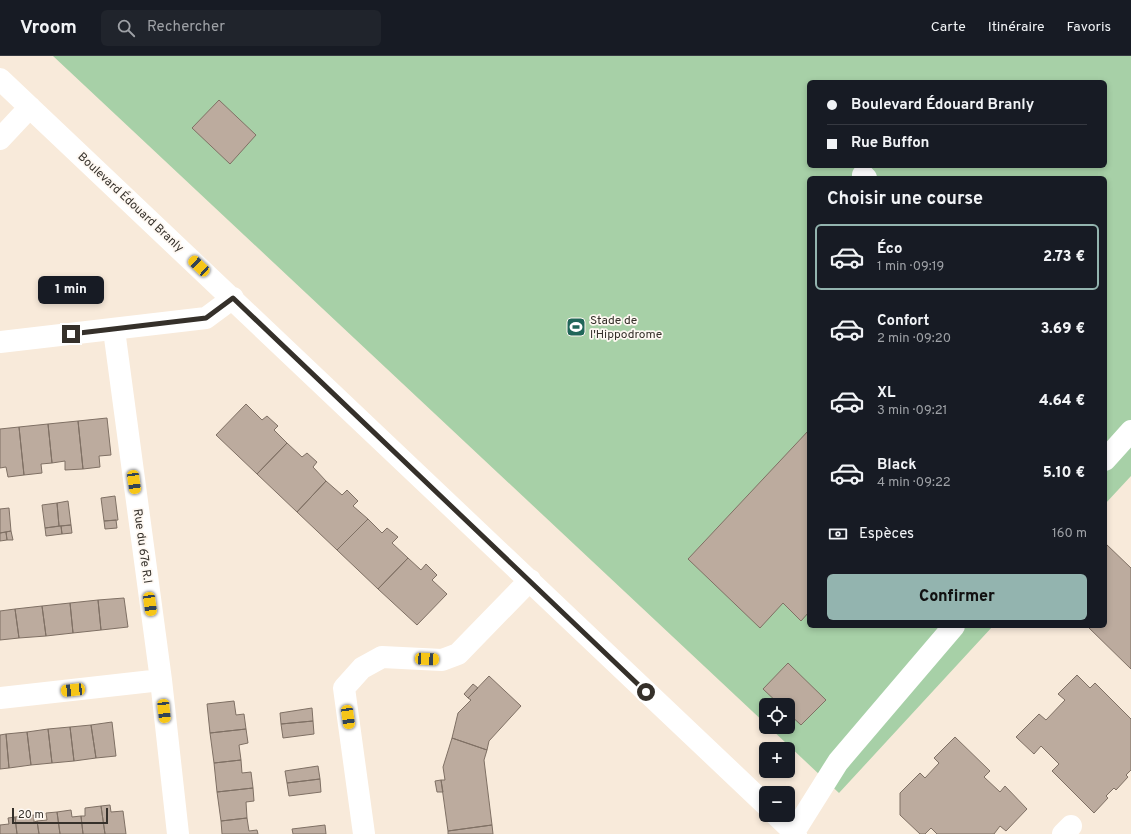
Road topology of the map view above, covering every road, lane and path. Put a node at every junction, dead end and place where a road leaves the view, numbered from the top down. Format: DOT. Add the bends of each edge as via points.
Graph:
graph roads {
  1 [pos="0,79"];
  2 [pos="30,107"];
  3 [pos="0,139"];
  4 [pos="233,298"];
  5 [pos="114,330"];
  6 [pos="0,342"];
  7 [pos="1131,431"];
  8 [pos="1107,458"];
  9 [pos="530,580"];
  10 [pos="952,628"];
  11 [pos="161,680"];
  12 [pos="0,698"];
  13 [pos="759,798"];
  14 [pos="783,822"];
  15 [pos="795,833"];
  16 [pos="178,834"];
  17 [pos="364,834"];
  1 -- 2 [label="street, Boulevard Édouard Branly"];
  2 -- 3 [label="street"];
  2 -- 4 [label="street, Boulevard Édouard Branly"];
  4 -- 5 [label="street" via="206,318"];
  4 -- 9 [label="street, Boulevard Édouard Branly"];
  5 -- 6 [label="street"];
  5 -- 11 [label="street, Rue du 67e R.I"];
  7 -- 8 [label="street"];
  9 -- 13 [label="street, Boulevard Édouard Branly"];
  9 -- 17 [label="street" via="458,654 442,660 382,657 362,668 344,688"];
  10 -- 15 [label="street" via="838,762"];
  11 -- 12 [label="street"];
  11 -- 16 [label="street, Rue du 67e R.I"];
  14 -- 15 [label="street"];
}
